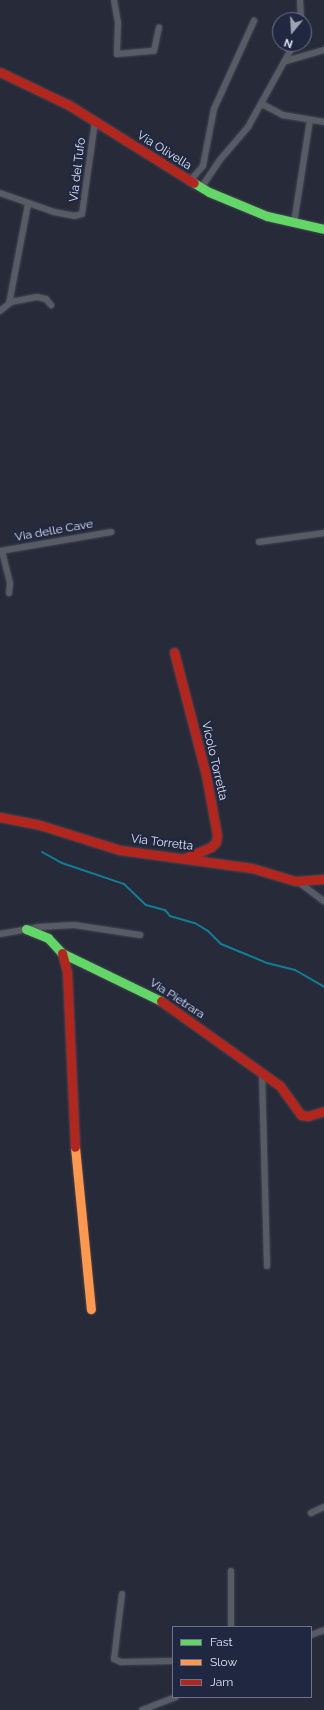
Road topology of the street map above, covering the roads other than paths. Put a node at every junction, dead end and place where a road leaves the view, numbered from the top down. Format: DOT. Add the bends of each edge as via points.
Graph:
graph roads {
  1 [pos="114,0"];
  2 [pos="300,0"];
  3 [pos="301,12"];
  4 [pos="254,21"];
  5 [pos="159,28"];
  6 [pos="324,50"];
  7 [pos="290,52"];
  8 [pos="286,61"];
  9 [pos="0,72"];
  10 [pos="262,104"];
  11 [pos="310,120"];
  12 [pos="95,122"];
  13 [pos="324,122"];
  14 [pos="189,182"];
  15 [pos="201,188"];
  16 [pos="0,194"];
  17 [pos="28,204"];
  18 [pos="294,223"];
  19 [pos="324,229"];
  20 [pos="9,304"];
  21 [pos="50,305"];
  22 [pos="0,311"];
  23 [pos="111,532"];
  24 [pos="324,533"];
  25 [pos="259,542"];
  26 [pos="1,551"];
  27 [pos="9,593"];
  28 [pos="174,652"];
  29 [pos="0,816"];
  30 [pos="185,858"];
  31 [pos="324,879"];
  32 [pos="295,880"];
  33 [pos="324,901"];
  34 [pos="26,929"];
  35 [pos="0,934"];
  36 [pos="140,935"];
  37 [pos="62,953"];
  38 [pos="262,1073"];
  39 [pos="324,1111"];
  40 [pos="267,1266"];
  41 [pos="91,1309"];
  42 [pos="324,1507"];
  43 [pos="311,1513"];
  44 [pos="231,1571"];
  45 [pos="122,1594"];
  46 [pos="230,1626"];
  47 [pos="324,1630"];
  48 [pos="312,1635"];
  49 [pos="172,1661"];
  50 [pos="173,1698"];
  51 [pos="142,1710"];
  1 -- 5 [label="street" via="118,23 117,54 154,51"];
  2 -- 3 [label="street"];
  4 -- 14 [label="street" via="214,109 203,166"];
  6 -- 8 [label="street"];
  7 -- 8 [label="street"];
  8 -- 10 [label="street"];
  9 -- 12 [label="street, Via Olivella" via="55,97"];
  10 -- 11 [label="street" via="283,115"];
  10 -- 15 [label="street" via="242,136 219,161"];
  11 -- 13 [label="street"];
  11 -- 18 [label="street"];
  12 -- 14 [label="street, Via Olivella"];
  12 -- 17 [label="street, Via del Tufo" via="82,214 58,213"];
  14 -- 15 [label="street, Via Olivella"];
  15 -- 18 [label="street, Via Olivella" via="244,208"];
  16 -- 17 [label="street, Via del Tufo"];
  17 -- 20 [label="street"];
  18 -- 19 [label="street, Via Olivella"];
  20 -- 21 [label="street" via="39,296"];
  20 -- 22 [label="street"];
  23 -- 26 [label="street, Via delle Cave"];
  24 -- 25 [label="street"];
  26 -- 27 [label="street" via="10,584"];
  28 -- 30 [label="street, Vicolo Torretta" via="206,775 217,835 216,842 211,847"];
  29 -- 30 [label="street, Via Torretta" via="112,848"];
  30 -- 32 [label="street, Via Torretta" via="252,868"];
  31 -- 32 [label="street, Via Torretta"];
  32 -- 33 [label="street"];
  34 -- 35 [label="street"];
  34 -- 36 [label="street" via="74,925"];
  34 -- 37 [label="street, Via Pietrara" via="50,940"];
  37 -- 38 [label="street, Via Pietrara" via="147,993"];
  37 -- 41 [label="street" via="67,972 76,1161"];
  38 -- 39 [label="street, Via Pietrara" via="285,1090 301,1115 308,1116"];
  38 -- 40 [label="street"];
  42 -- 43 [label="street"];
  44 -- 46 [label="street"];
  45 -- 49 [label="street" via="113,1650 114,1659 121,1662"];
  47 -- 48 [label="street"];
  50 -- 51 [label="street"];
}
